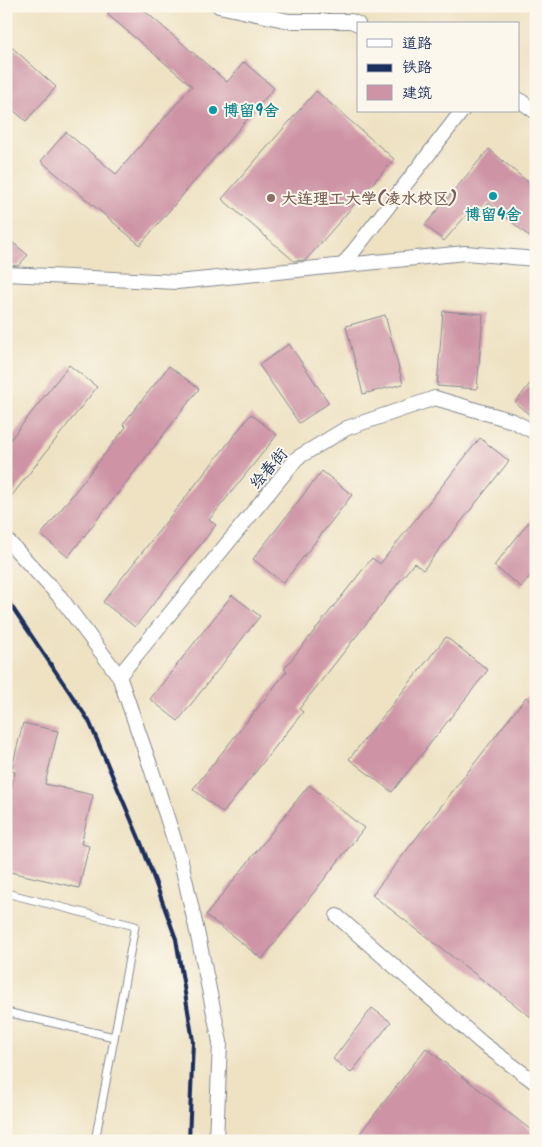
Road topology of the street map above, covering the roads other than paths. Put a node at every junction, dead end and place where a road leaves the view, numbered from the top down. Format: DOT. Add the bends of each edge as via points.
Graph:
graph roads {
  1 [pos="219,6"];
  2 [pos="357,24"];
  3 [pos="520,100"];
  4 [pos="461,112"];
  5 [pos="536,112"];
  6 [pos="536,259"];
  7 [pos="342,265"];
  8 [pos="6,274"];
  9 [pos="536,433"];
  10 [pos="6,539"];
  11 [pos="119,676"];
  12 [pos="6,893"];
  13 [pos="337,916"];
  14 [pos="6,1012"];
  15 [pos="114,1037"];
  16 [pos="536,1083"];
  17 [pos="95,1141"];
  18 [pos="216,1141"];
  1 -- 2 [label="street" via="289,21"];
  3 -- 5 [label="street"];
  4 -- 7 [label="street"];
  6 -- 7 [label="street" via="465,253"];
  7 -- 8 [label="street" via="177,282"];
  9 -- 11 [label="street, 绘春街" via="513,421 436,398 348,428 297,458"];
  10 -- 11 [label="street" via="60,597"];
  11 -- 18 [label="street" via="180,862 198,936 220,1042"];
  12 -- 15 [label="lane" via="135,926"];
  13 -- 16 [label="street" via="482,1043"];
  14 -- 15 [label="lane"];
  15 -- 17 [label="lane"];
}
